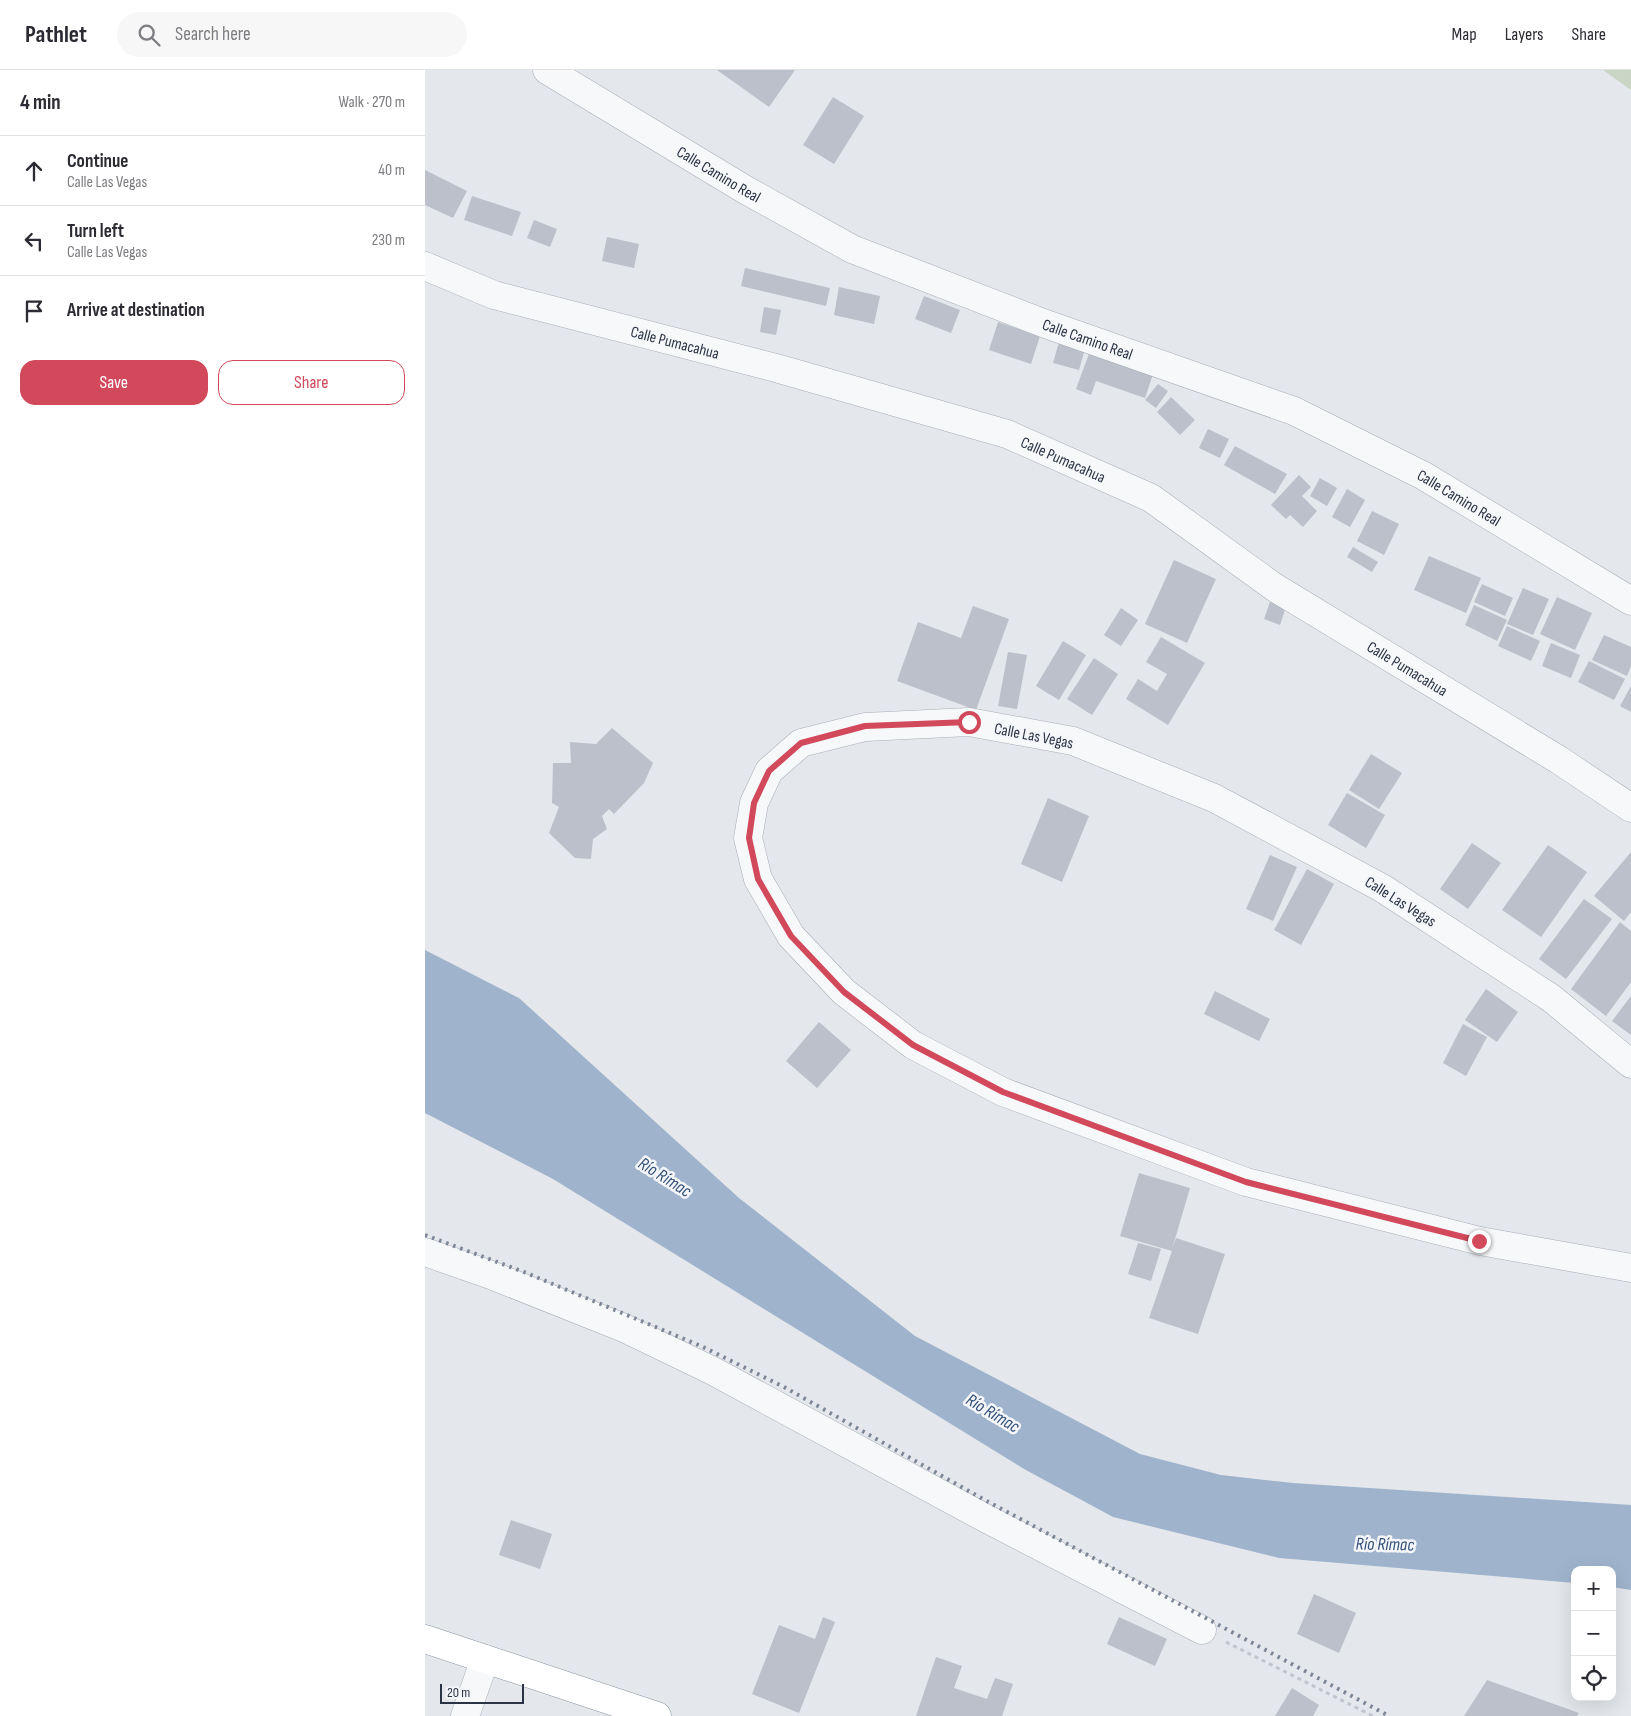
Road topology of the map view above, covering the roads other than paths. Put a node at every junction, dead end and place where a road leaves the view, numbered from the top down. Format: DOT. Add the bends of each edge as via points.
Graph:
graph roads {
  1 [pos="547,70"];
  2 [pos="425,266"];
  3 [pos="1631,601"];
  4 [pos="1631,808"];
  5 [pos="1631,1064"];
  6 [pos="425,1252"];
  7 [pos="1631,1268"];
  8 [pos="1201,1630"];
  9 [pos="425,1639"];
  10 [pos="485,1659"];
  11 [pos="465,1716"];
  12 [pos="657,1716"];
  1 -- 3 [label="street, Calle Camino Real" via="852,249 1043,324 1294,411 1424,476"];
  2 -- 4 [label="street, Calle Pumacahua" via="494,295 775,368 1007,434 1151,498 1274,587 1559,760"];
  5 -- 7 [label="street, Calle Las Vegas" via="1551,998 1382,888 1214,798 1073,742 969,722 865,726 801,743 769,771 754,803 749,838 758,879 791,936 844,992 913,1045 1003,1092 1246,1182 1479,1241"];
  6 -- 8 [label="street" via="624,1328 713,1371"];
  9 -- 10 [label="highway"];
  10 -- 11 [label="street"];
  10 -- 12 [label="highway"];
}
